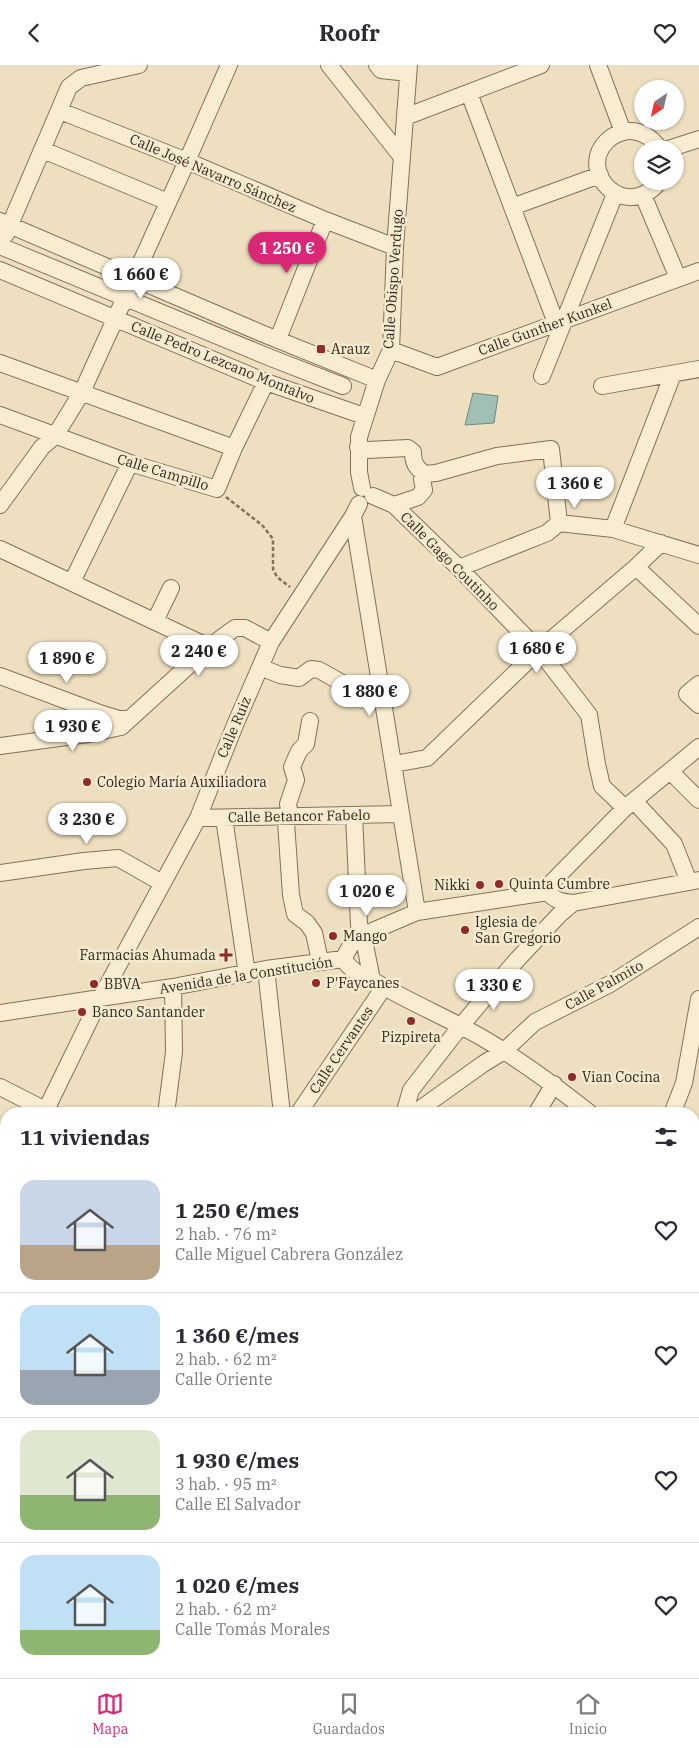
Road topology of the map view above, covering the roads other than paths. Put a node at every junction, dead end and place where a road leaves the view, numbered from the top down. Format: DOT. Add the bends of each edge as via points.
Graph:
graph roads {
  1 [pos="139,65"];
  2 [pos="229,65"];
  3 [pos="329,65"];
  4 [pos="377,65"];
  5 [pos="540,65"];
  6 [pos="598,65"];
  7 [pos="409,69"];
  8 [pos="469,93"];
  9 [pos="60,111"];
  10 [pos="406,117"];
  11 [pos="623,132"];
  12 [pos="699,139"];
  13 [pos="654,140"];
  14 [pos="684,144"];
  15 [pos="43,150"];
  16 [pos="401,156"];
  17 [pos="187,161"];
  18 [pos="600,175"];
  19 [pos="653,190"];
  20 [pos="615,194"];
  21 [pos="643,195"];
  22 [pos="168,201"];
  23 [pos="512,207"];
  24 [pos="325,220"];
  25 [pos="5,223"];
  26 [pos="0,247"];
  27 [pos="394,247"];
  28 [pos="0,270"];
  29 [pos="699,271"];
  30 [pos="133,278"];
  31 [pos="678,278"];
  32 [pos="126,297"];
  33 [pos="115,319"];
  34 [pos="560,322"];
  35 [pos="278,339"];
  36 [pos="391,350"];
  37 [pos="0,363"];
  38 [pos="699,369"];
  39 [pos="357,372"];
  40 [pos="673,374"];
  41 [pos="542,376"];
  42 [pos="377,380"];
  43 [pos="266,382"];
  44 [pos="342,385"];
  45 [pos="602,386"];
  46 [pos="82,392"];
  47 [pos="342,409"];
  48 [pos="0,415"];
  49 [pos="364,417"];
  50 [pos="55,436"];
  51 [pos="358,447"];
  52 [pos="234,448"];
  53 [pos="130,463"];
  54 [pos="424,474"];
  55 [pos="362,501"];
  56 [pos="0,505"];
  57 [pos="394,505"];
  58 [pos="559,523"];
  59 [pos="613,529"];
  60 [pos="661,543"];
  61 [pos="0,549"];
  62 [pos="699,555"];
  63 [pos="636,567"];
  64 [pos="459,568"];
  65 [pos="72,581"];
  66 [pos="171,588"];
  67 [pos="155,621"];
  68 [pos="699,626"];
  69 [pos="271,642"];
  70 [pos="209,647"];
  71 [pos="539,650"];
  72 [pos="260,667"];
  73 [pos="0,676"];
  74 [pos="699,684"];
  75 [pos="381,690"];
  76 [pos="699,705"];
  77 [pos="102,714"];
  78 [pos="130,719"];
  79 [pos="310,721"];
  80 [pos="101,731"];
  81 [pos="0,746"];
  82 [pos="699,747"];
  83 [pos="394,764"];
  84 [pos="670,771"];
  85 [pos="699,800"];
  86 [pos="630,804"];
  87 [pos="400,814"];
  88 [pos="354,815"];
  89 [pos="287,817"];
  90 [pos="198,818"];
  91 [pos="224,818"];
  92 [pos="0,873"];
  93 [pos="694,881"];
  94 [pos="162,883"];
  95 [pos="548,892"];
  96 [pos="572,903"];
  97 [pos="417,912"];
  98 [pos="699,927"];
  99 [pos="363,935"];
  100 [pos="344,957"];
  101 [pos="320,961"];
  102 [pos="266,969"];
  103 [pos="247,974"];
  104 [pos="378,983"];
  105 [pos="173,987"];
  106 [pos="100,999"];
  107 [pos="699,999"];
  108 [pos="0,1013"];
  109 [pos="460,1027"];
  110 [pos="504,1051"];
  111 [pos="691,1081"];
  112 [pos="554,1085"];
  113 [pos="0,1087"];
  114 [pos="37,1107"];
  115 [pos="51,1107"];
  116 [pos="167,1107"];
  117 [pos="281,1107"];
  118 [pos="302,1107"];
  119 [pos="406,1107"];
  120 [pos="423,1107"];
  121 [pos="540,1107"];
  122 [pos="582,1107"];
  123 [pos="676,1107"];
  1 -- 9 [label="street" via="81,78 69,87"];
  2 -- 17 [label="street"];
  3 -- 16 [label="street"];
  4 -- 7 [label="street" via="381,70"];
  5 -- 8 [label="street"];
  6 -- 11 [label="street"];
  7 -- 10 [label="street, Calle Obispo Verdugo"];
  8 -- 10 [label="street"];
  8 -- 23 [label="street"];
  9 -- 15 [label="street"];
  9 -- 17 [label="street, Calle José Navarro Sánchez"];
  10 -- 16 [label="street, Calle Obispo Verdugo"];
  11 -- 13 [label="street" via="644,133"];
  11 -- 18 [label="street" via="603,145 598,156"];
  12 -- 14 [label="street"];
  15 -- 22 [label="street"];
  15 -- 25 [label="street"];
  16 -- 27 [label="street, Calle Obispo Verdugo"];
  17 -- 22 [label="street"];
  17 -- 24 [label="street, Calle José Navarro Sánchez"];
  18 -- 20 [label="street"];
  18 -- 23 [label="street"];
  19 -- 21 [label="street"];
  20 -- 21 [label="street"];
  20 -- 34 [label="street"];
  21 -- 31 [label="street"];
  22 -- 30 [label="street"];
  23 -- 34 [label="street"];
  24 -- 27 [label="street, Calle José Navarro Sánchez"];
  24 -- 35 [label="street"];
  25 -- 26 [label="street"];
  25 -- 30 [label="street"];
  26 -- 32 [label="street"];
  27 -- 36 [label="street, Calle Obispo Verdugo"];
  28 -- 33 [label="street, Calle Pedro Lezcano Montalvo"];
  29 -- 31 [label="street, Calle Gunther Kunkel"];
  30 -- 32 [label="street"];
  30 -- 35 [label="street"];
  31 -- 34 [label="street, Calle Gunther Kunkel"];
  32 -- 33 [label="street"];
  32 -- 44 [label="street"];
  33 -- 43 [label="street, Calle Pedro Lezcano Montalvo"];
  33 -- 46 [label="street"];
  34 -- 36 [label="street, Calle Gunther Kunkel" via="437,367"];
  34 -- 41 [label="street"];
  35 -- 39 [label="street"];
  36 -- 42 [label="street, Calle Obispo Verdugo"];
  37 -- 46 [label="street"];
  38 -- 40 [label="street"];
  39 -- 42 [label="street"];
  39 -- 47 [label="street" via="362,391 360,398"];
  40 -- 45 [label="street"];
  40 -- 59 [label="street"];
  42 -- 49 [label="street, Calle Obispo Verdugo"];
  43 -- 47 [label="street, Calle Pedro Lezcano Montalvo"];
  43 -- 52 [label="street"];
  46 -- 50 [label="street"];
  46 -- 52 [label="street"];
  47 -- 49 [label="street, Calle Pedro Lezcano Montalvo"];
  48 -- 50 [label="street, Calle Campillo"];
  49 -- 51 [label="street, Calle Obispo Verdugo"];
  50 -- 53 [label="street, Calle Campillo"];
  50 -- 56 [label="street" via="42,447"];
  51 -- 54 [label="street" via="367,451 408,448 417,469"];
  51 -- 55 [label="street, Calle Obispo Verdugo"];
  52 -- 53 [label="street, Calle Campillo" via="217,489"];
  53 -- 65 [label="street"];
  54 -- 57 [label="street" via="424,490 418,497"];
  54 -- 58 [label="street" via="497,457 551,449"];
  55 -- 57 [label="street, Calle Gago Coutinho"];
  55 -- 69 [label="street, Calle Ruiz"];
  55 -- 75 [label="street, Calle Obispo Verdugo"];
  57 -- 64 [label="street, Calle Gago Coutinho"];
  58 -- 59 [label="street"];
  58 -- 64 [label="street" via="547,533"];
  59 -- 60 [label="street"];
  60 -- 62 [label="street"];
  60 -- 63 [label="street"];
  61 -- 65 [label="street"];
  63 -- 68 [label="street"];
  63 -- 71 [label="street"];
  64 -- 71 [label="street, Calle Gago Coutinho"];
  65 -- 67 [label="street"];
  66 -- 67 [label="street"];
  67 -- 70 [label="street"];
  69 -- 70 [label="street" via="245,628 235,628"];
  69 -- 72 [label="street, Calle Ruiz"];
  70 -- 78 [label="street"];
  71 -- 83 [label="street" via="428,758"];
  71 -- 86 [label="street, Calle Gago Coutinho" via="589,715 602,785"];
  72 -- 75 [label="street" via="299,678 311,669 319,670 362,693"];
  72 -- 90 [label="street, Calle Ruiz"];
  73 -- 77 [label="street"];
  74 -- 76 [label="street" via="687,694"];
  75 -- 83 [label="street, Calle Obispo Verdugo"];
  77 -- 78 [label="street"];
  77 -- 80 [label="street"];
  78 -- 80 [label="street" via="121,727"];
  79 -- 89 [label="street" via="306,744 292,767 296,780"];
  80 -- 81 [label="street"];
  82 -- 84 [label="street"];
  83 -- 87 [label="street, Calle Obispo Verdugo"];
  84 -- 85 [label="street"];
  84 -- 86 [label="street"];
  86 -- 93 [label="street, Calle Gago Coutinho" via="674,844"];
  86 -- 95 [label="street" via="553,881"];
  87 -- 88 [label="street, Calle Betancor Fabelo"];
  87 -- 97 [label="street, Calle Obispo Verdugo"];
  88 -- 89 [label="street, Calle Betancor Fabelo"];
  88 -- 99 [label="street" via="359,925"];
  89 -- 91 [label="street, Calle Betancor Fabelo"];
  89 -- 101 [label="street" via="295,914 314,933"];
  90 -- 91 [label="street, Calle Betancor Fabelo"];
  90 -- 94 [label="street, Calle Ruiz"];
  91 -- 103 [label="street"];
  92 -- 94 [label="street" via="118,858"];
  93 -- 96 [label="street"];
  94 -- 106 [label="street, Calle Ruiz"];
  95 -- 96 [label="street" via="562,903"];
  95 -- 97 [label="street"];
  96 -- 109 [label="street" via="515,962"];
  97 -- 99 [label="street"];
  98 -- 110 [label="street, Calle Palmito" via="610,984 535,1022"];
  99 -- 100 [label="street" via="351,945"];
  99 -- 104 [label="street"];
  100 -- 101 [label="street, Avenida de la Constitución"];
  100 -- 104 [label="street" via="349,967"];
  101 -- 102 [label="street, Avenida de la Constitución"];
  102 -- 103 [label="street, Avenida de la Constitución"];
  102 -- 117 [label="street"];
  103 -- 105 [label="street, Avenida de la Constitución"];
  104 -- 109 [label="street"];
  104 -- 118 [label="street, Calle Cervantes"];
  105 -- 106 [label="street, Avenida de la Constitución"];
  105 -- 116 [label="street" via="174,1052"];
  106 -- 108 [label="street, Avenida de la Constitución"];
  106 -- 115 [label="street, Calle Ruiz"];
  107 -- 111 [label="street"];
  109 -- 110 [label="street"];
  109 -- 119 [label="street" via="411,1090"];
  110 -- 112 [label="street"];
  110 -- 120 [label="street, Calle Palmito"];
  111 -- 123 [label="street"];
  112 -- 121 [label="street"];
  112 -- 122 [label="street"];
  113 -- 114 [label="street"];
}
